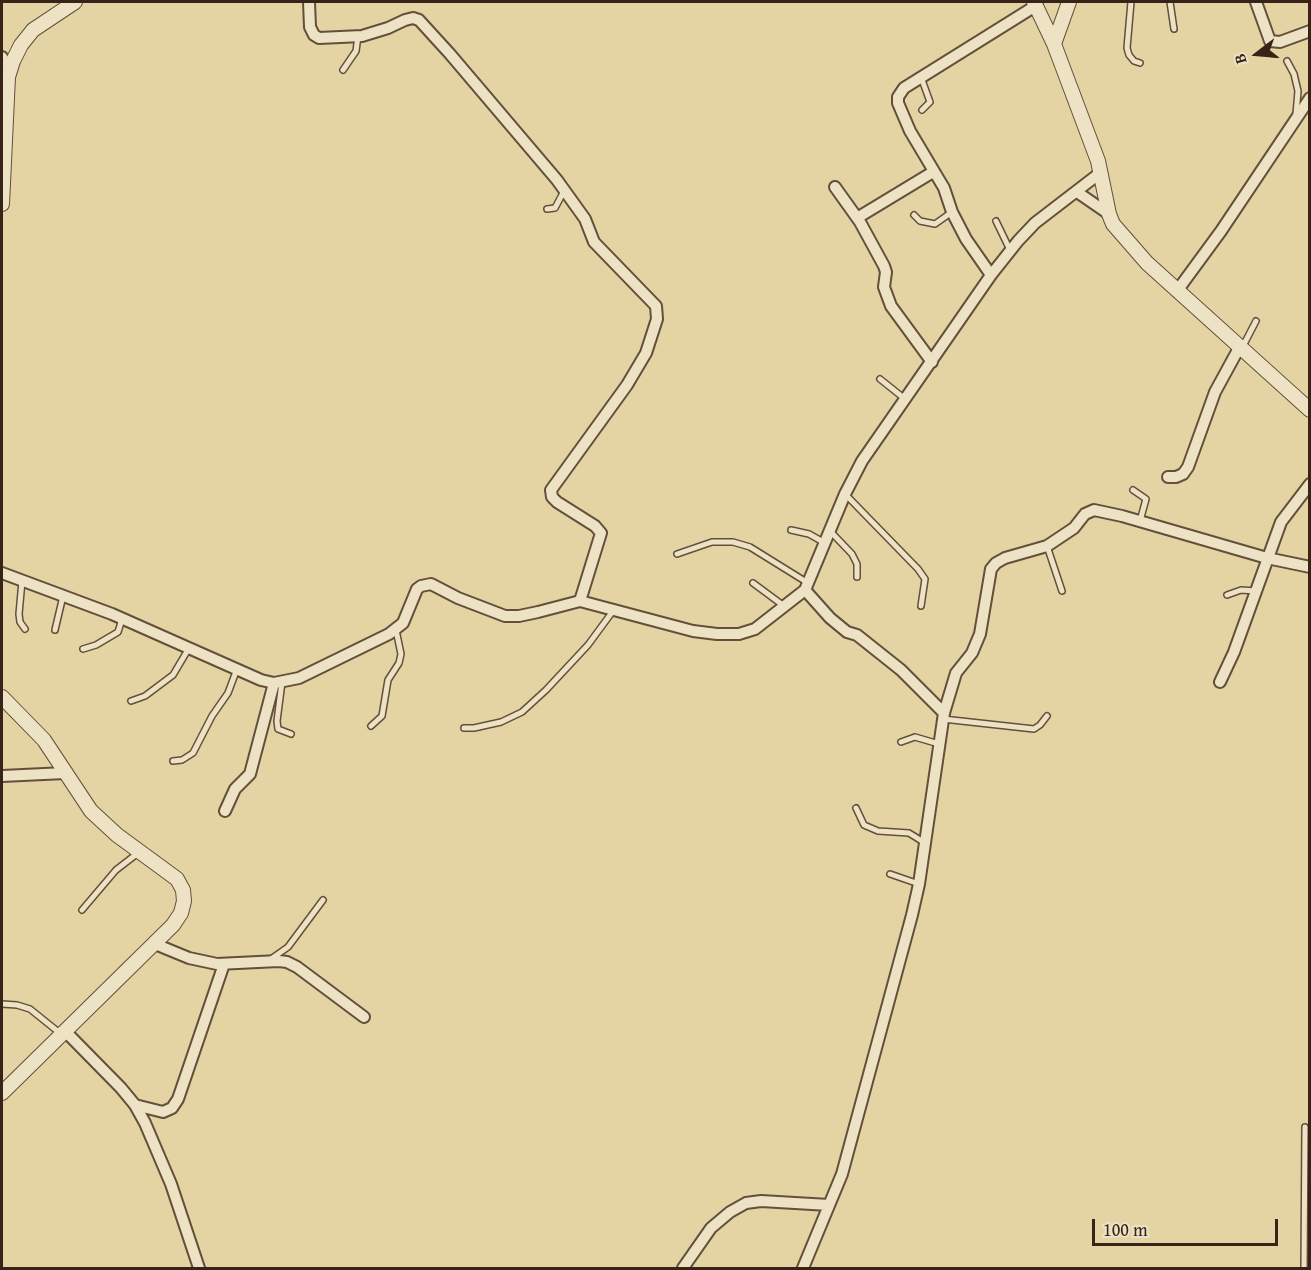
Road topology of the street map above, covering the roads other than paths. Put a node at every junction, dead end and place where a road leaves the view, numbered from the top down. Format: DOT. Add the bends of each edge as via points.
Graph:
graph roads {
  1 [pos="75,2"];
  2 [pos="309,2"];
  3 [pos="1131,2"];
  4 [pos="1170,2"];
  5 [pos="1256,2"];
  6 [pos="1068,4"];
  7 [pos="1037,7"];
  8 [pos="1174,29"];
  9 [pos="1310,31"];
  10 [pos="358,36"];
  11 [pos="1054,44"];
  12 [pos="2,57"];
  13 [pos="1287,61"];
  14 [pos="1140,63"];
  15 [pos="10,70"];
  16 [pos="343,70"];
  17 [pos="921,77"];
  18 [pos="1310,98"];
  19 [pos="922,110"];
  20 [pos="1296,118"];
  21 [pos="933,172"];
  22 [pos="1100,173"];
  23 [pos="835,187"];
  24 [pos="565,190"];
  25 [pos="1077,192"];
  26 [pos="2,204"];
  27 [pos="547,209"];
  28 [pos="952,212"];
  29 [pos="1109,214"];
  30 [pos="914,215"];
  31 [pos="857,218"];
  32 [pos="996,221"];
  33 [pos="1010,250"];
  34 [pos="991,275"];
  35 [pos="1177,291"];
  36 [pos="1256,321"];
  37 [pos="1240,349"];
  38 [pos="932,362"];
  39 [pos="880,379"];
  40 [pos="906,400"];
  41 [pos="1310,410"];
  42 [pos="1168,477"];
  43 [pos="1310,484"];
  44 [pos="1133,490"];
  45 [pos="845,494"];
  46 [pos="1140,521"];
  47 [pos="791,530"];
  48 [pos="830,531"];
  49 [pos="825,543"];
  50 [pos="1047,546"];
  51 [pos="677,554"];
  52 [pos="1267,558"];
  53 [pos="1310,567"];
  54 [pos="2,573"];
  55 [pos="857,577"];
  56 [pos="22,581"];
  57 [pos="753,583"];
  58 [pos="807,586"];
  59 [pos="1062,591"];
  60 [pos="1256,591"];
  61 [pos="63,595"];
  62 [pos="1227,595"];
  63 [pos="580,601"];
  64 [pos="921,606"];
  65 [pos="785,607"];
  66 [pos="614,610"];
  67 [pos="122,619"];
  68 [pos="396,628"];
  69 [pos="25,629"];
  70 [pos="55,630"];
  71 [pos="189,648"];
  72 [pos="83,649"];
  73 [pos="237,669"];
  74 [pos="278,682"];
  75 [pos="1220,682"];
  76 [pos="2,697"];
  77 [pos="131,701"];
  78 [pos="943,716"];
  79 [pos="1047,716"];
  80 [pos="371,726"];
  81 [pos="464,728"];
  82 [pos="291,734"];
  83 [pos="901,742"];
  84 [pos="939,744"];
  85 [pos="173,762"];
  86 [pos="65,773"];
  87 [pos="2,776"];
  88 [pos="856,808"];
  89 [pos="225,811"];
  90 [pos="925,843"];
  91 [pos="139,852"];
  92 [pos="890,874"];
  93 [pos="919,884"];
  94 [pos="323,900"];
  95 [pos="82,910"];
  96 [pos="155,944"];
  97 [pos="267,961"];
  98 [pos="224,964"];
  99 [pos="2,1004"];
  100 [pos="364,1017"];
  101 [pos="64,1034"];
  102 [pos="2,1093"];
  103 [pos="135,1105"];
  104 [pos="1305,1127"];
  105 [pos="829,1205"];
  106 [pos="199,1269"];
  107 [pos="683,1269"];
  108 [pos="803,1269"];
  109 [pos="1304,1269"];
  1 -- 15 [label="street" via="33,30"];
  2 -- 10 [label="street" via="314,35"];
  3 -- 14 [label="lane" via="1127,48 1129,56"];
  4 -- 8 [label="lane"];
  5 -- 9 [label="street" via="1270,41 1280,42"];
  6 -- 7 [label="street"];
  6 -- 11 [label="street"];
  7 -- 11 [label="street"];
  7 -- 17 [label="street"];
  10 -- 16 [label="lane" via="356,51"];
  10 -- 24 [label="street" via="405,20 419,20"];
  11 -- 22 [label="street"];
  12 -- 15 [label="street"];
  13 -- 20 [label="lane" via="1298,91"];
  15 -- 26 [label="street"];
  17 -- 19 [label="lane" via="930,102"];
  17 -- 21 [label="street" via="904,88 898,103"];
  18 -- 20 [label="street"];
  20 -- 35 [label="street"];
  21 -- 28 [label="street" via="944,188"];
  21 -- 31 [label="street"];
  22 -- 25 [label="street"];
  22 -- 29 [label="street"];
  23 -- 31 [label="street"];
  24 -- 27 [label="lane" via="555,208"];
  24 -- 63 [label="street" via="585,219 594,242 656,306 657,319 646,353 627,385 551,490 557,502 601,534"];
  25 -- 29 [label="street"];
  25 -- 33 [label="street" via="1035,223"];
  28 -- 30 [label="lane" via="934,224 920,221"];
  28 -- 34 [label="street"];
  29 -- 35 [label="street" via="1140,256"];
  31 -- 38 [label="street" via="884,266 884,287 891,306"];
  32 -- 33 [label="lane"];
  33 -- 34 [label="street"];
  34 -- 38 [label="street"];
  35 -- 37 [label="street"];
  36 -- 37 [label="lane"];
  37 -- 41 [label="street"];
  37 -- 42 [label="street" via="1215,392 1188,467 1183,474"];
  38 -- 40 [label="street"];
  39 -- 40 [label="lane"];
  40 -- 45 [label="street" via="862,460"];
  43 -- 52 [label="street" via="1281,522"];
  44 -- 46 [label="lane" via="1146,499"];
  45 -- 48 [label="street"];
  45 -- 64 [label="lane" via="925,579"];
  46 -- 50 [label="street" via="1089,511 1074,528"];
  46 -- 52 [label="street"];
  47 -- 49 [label="lane"];
  48 -- 49 [label="street"];
  48 -- 55 [label="lane" via="852,554"];
  49 -- 58 [label="street"];
  50 -- 59 [label="lane"];
  50 -- 78 [label="street" via="1005,558 991,569 980,634 972,653 956,673"];
  51 -- 58 [label="lane" via="712,542 733,542 750,547"];
  52 -- 53 [label="street"];
  52 -- 60 [label="street"];
  54 -- 56 [label="street"];
  56 -- 61 [label="street"];
  56 -- 69 [label="lane" via="19,614"];
  57 -- 65 [label="lane"];
  58 -- 65 [label="street"];
  58 -- 78 [label="street" via="830,618 901,670"];
  60 -- 62 [label="lane" via="1241,590"];
  60 -- 75 [label="street"];
  61 -- 67 [label="street"];
  61 -- 70 [label="lane"];
  63 -- 66 [label="street"];
  63 -- 68 [label="street" via="505,616 431,584 417,589 403,623"];
  65 -- 66 [label="street" via="755,629 739,634 693,631"];
  66 -- 81 [label="lane" via="588,645 522,712 501,722"];
  67 -- 71 [label="street"];
  67 -- 72 [label="lane" via="118,632 111,638"];
  68 -- 74 [label="street" via="299,678"];
  68 -- 80 [label="lane" via="399,663 388,680 382,716"];
  71 -- 73 [label="street"];
  71 -- 77 [label="lane" via="173,675 145,696"];
  73 -- 74 [label="street"];
  73 -- 85 [label="lane" via="228,693 192,753"];
  74 -- 82 [label="lane" via="278,729"];
  74 -- 89 [label="street" via="250,774 235,789"];
  76 -- 86 [label="street" via="44,740"];
  78 -- 79 [label="lane" via="1034,729"];
  78 -- 84 [label="street"];
  83 -- 84 [label="lane" via="915,738"];
  84 -- 90 [label="street"];
  86 -- 87 [label="street"];
  86 -- 91 [label="street" via="90,811"];
  88 -- 90 [label="lane" via="864,825 878,831 909,833"];
  90 -- 93 [label="street"];
  91 -- 95 [label="lane" via="116,870"];
  91 -- 96 [label="street" via="177,879 183,890 181,913"];
  92 -- 93 [label="lane"];
  93 -- 105 [label="street" via="845,1163"];
  94 -- 97 [label="lane" via="288,946"];
  96 -- 98 [label="street" via="189,958"];
  96 -- 101 [label="street"];
  97 -- 98 [label="street"];
  97 -- 100 [label="street" via="297,967"];
  98 -- 103 [label="street" via="178,1099 163,1112"];
  99 -- 101 [label="lane" via="30,1009"];
  101 -- 102 [label="street"];
  101 -- 103 [label="street"];
  103 -- 106 [label="street" via="171,1184"];
  104 -- 109 [label="lane"];
  105 -- 107 [label="street" via="746,1203 711,1228"];
  105 -- 108 [label="street"];
}
